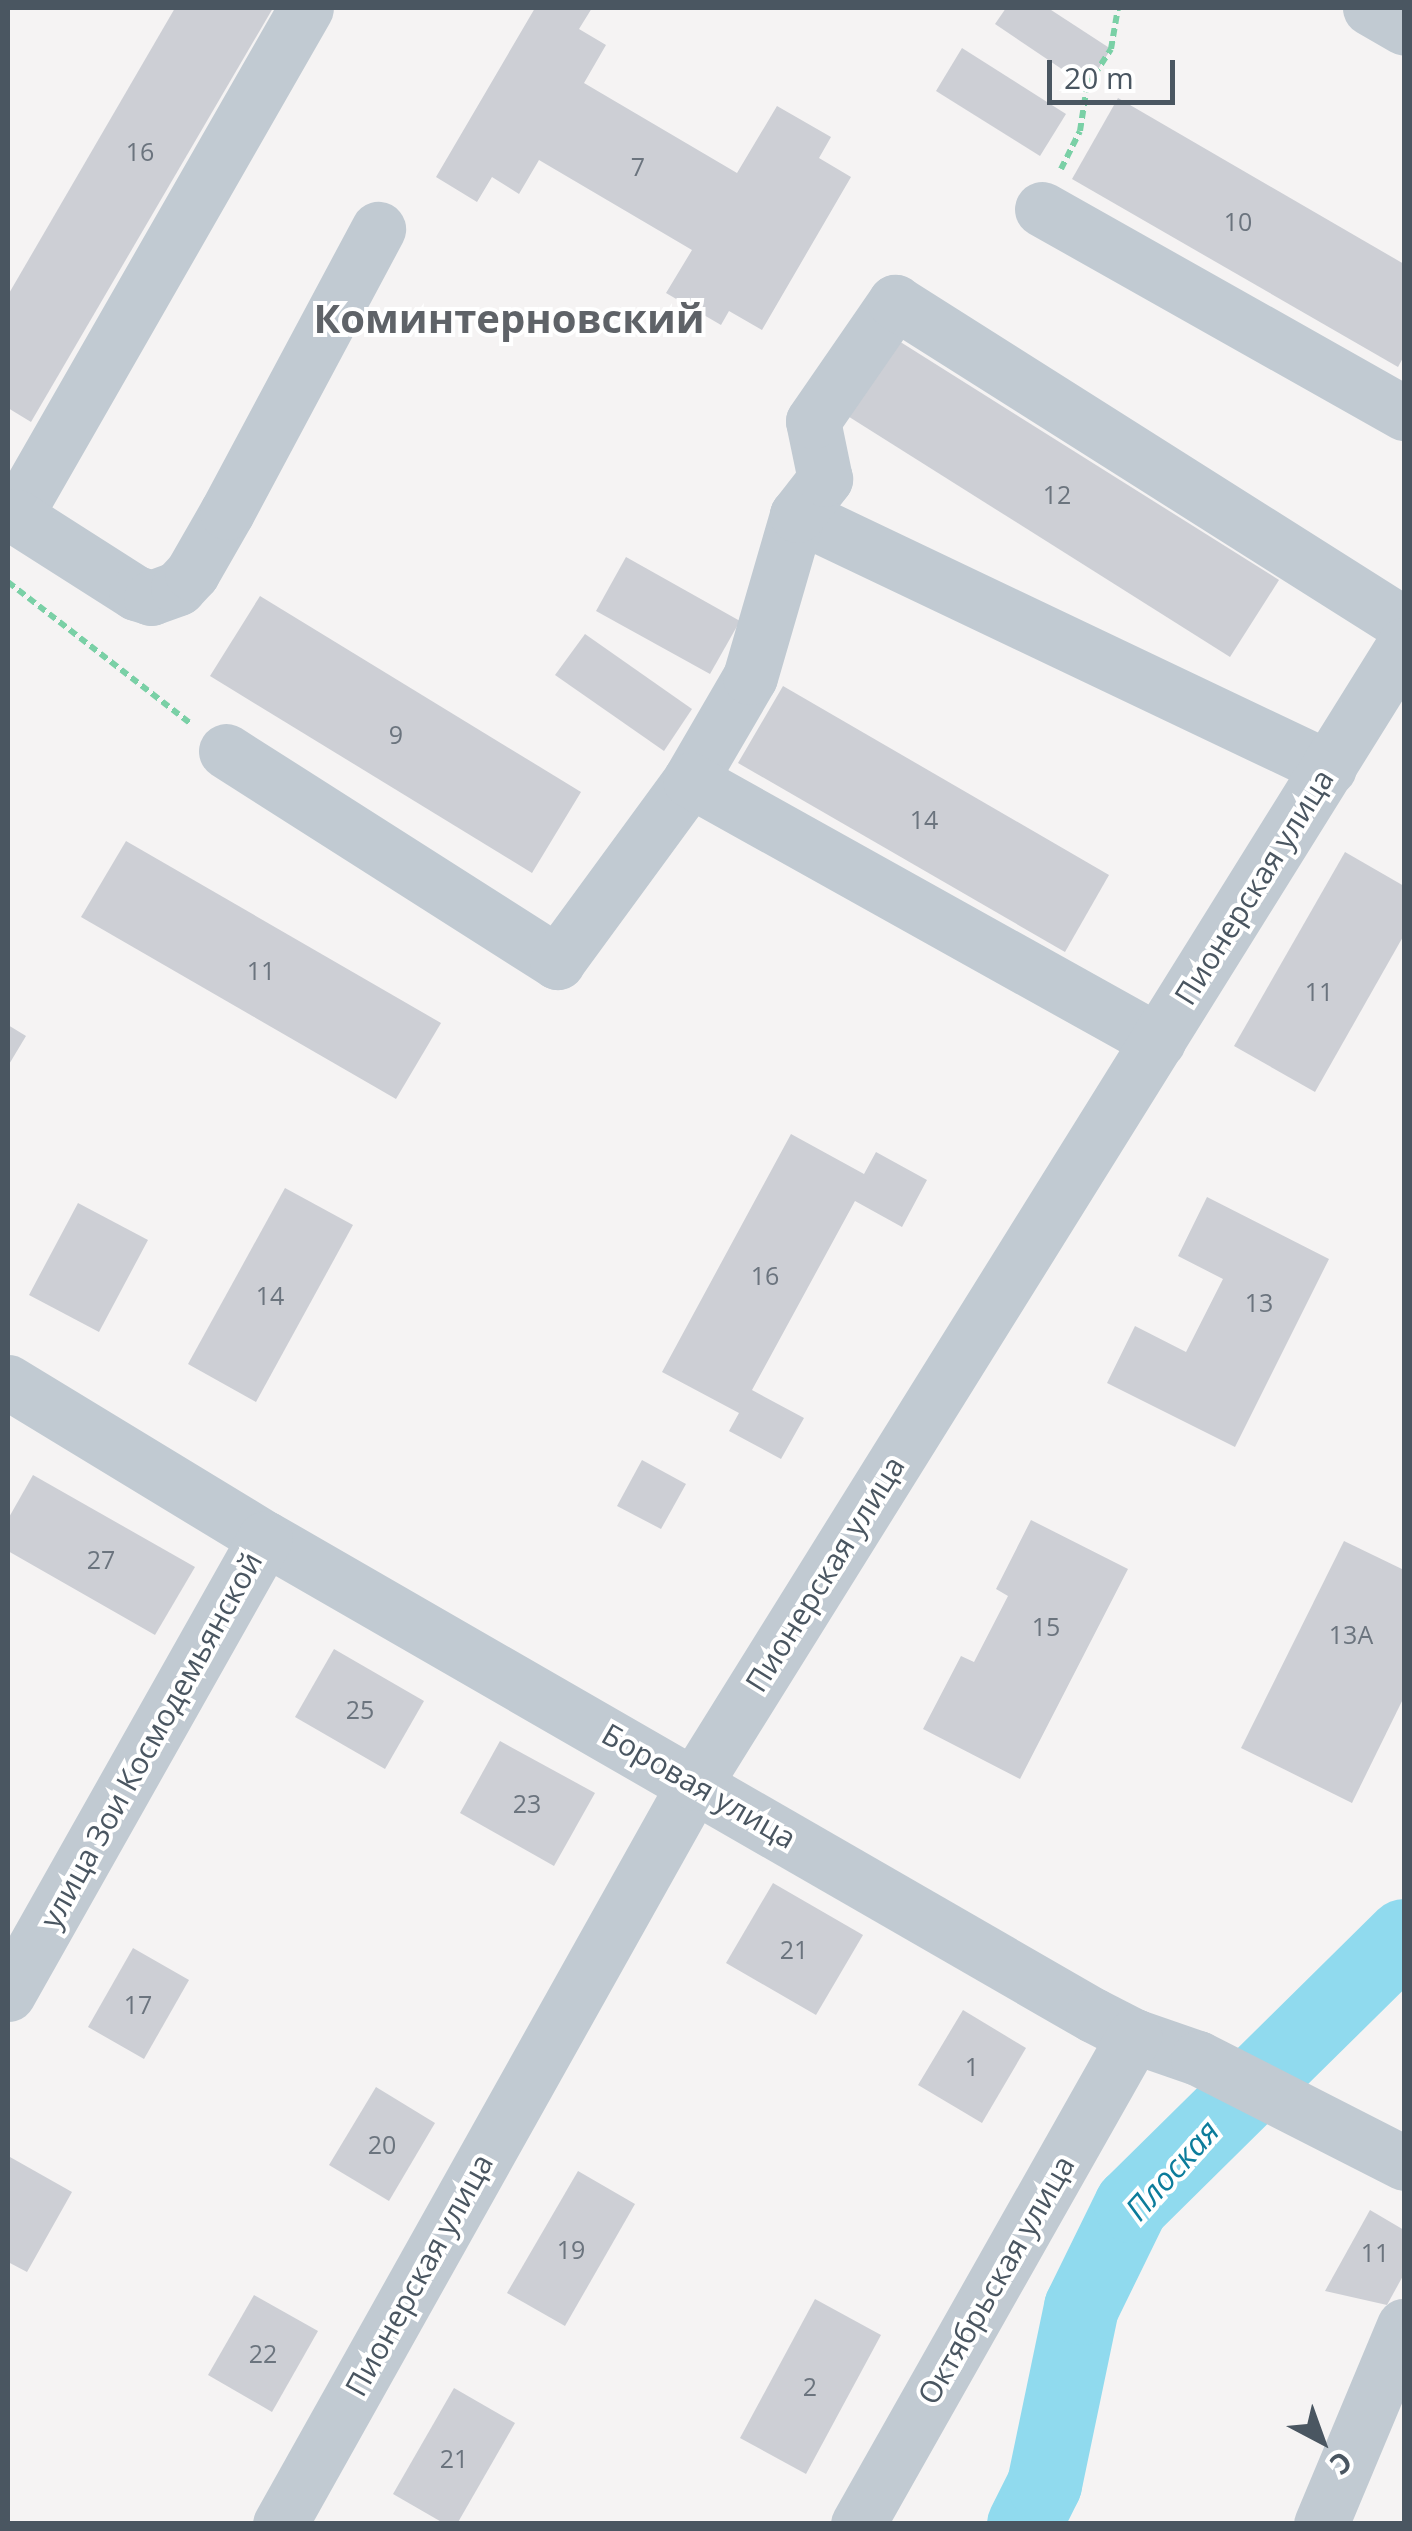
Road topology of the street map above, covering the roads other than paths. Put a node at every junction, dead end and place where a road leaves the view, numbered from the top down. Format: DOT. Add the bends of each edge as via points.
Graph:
graph roads {
  1 [pos="306,8"];
  2 [pos="1370,8"];
  3 [pos="1404,28"];
  4 [pos="1042,209"];
  5 [pos="378,229"];
  6 [pos="1404,412"];
  7 [pos="11,513"];
  8 [pos="797,515"];
  9 [pos="1404,624"];
  10 [pos="1404,645"];
  11 [pos="226,751"];
  12 [pos="1329,768"];
  13 [pos="690,780"];
  14 [pos="1158,1041"];
  15 [pos="8,1382"];
  16 [pos="265,1538"];
  17 [pos="695,1783"];
  18 [pos="8,1994"];
  19 [pos="1134,2036"];
  20 [pos="1404,2163"];
  21 [pos="1404,2326"];
  22 [pos="280,2524"];
  23 [pos="858,2524"];
  24 [pos="1321,2524"];
  1 -- 7 [label="street"];
  2 -- 3 [label="street"];
  4 -- 6 [label="street"];
  5 -- 7 [label="street" via="227,512 178,588 151,598 136,594"];
  8 -- 9 [label="street" via="825,479 813,421 895,302"];
  8 -- 12 [label="street"];
  8 -- 13 [label="street" via="750,676"];
  10 -- 12 [label="street, Пионерская улица"];
  11 -- 13 [label="street" via="557,962"];
  12 -- 14 [label="street, Пионерская улица"];
  13 -- 14 [label="street"];
  14 -- 17 [label="street, Пионерская улица"];
  15 -- 16 [label="street, Боровая улица"];
  16 -- 17 [label="street, Боровая улица"];
  16 -- 18 [label="street, улица Зои Космодемьянской"];
  17 -- 19 [label="street, Боровая улица"];
  17 -- 22 [label="street, Пионерская улица"];
  19 -- 20 [label="street, Боровая улица" via="1198,2058"];
  19 -- 23 [label="street, Октябрьская улица"];
  21 -- 24 [label="street"];
}
